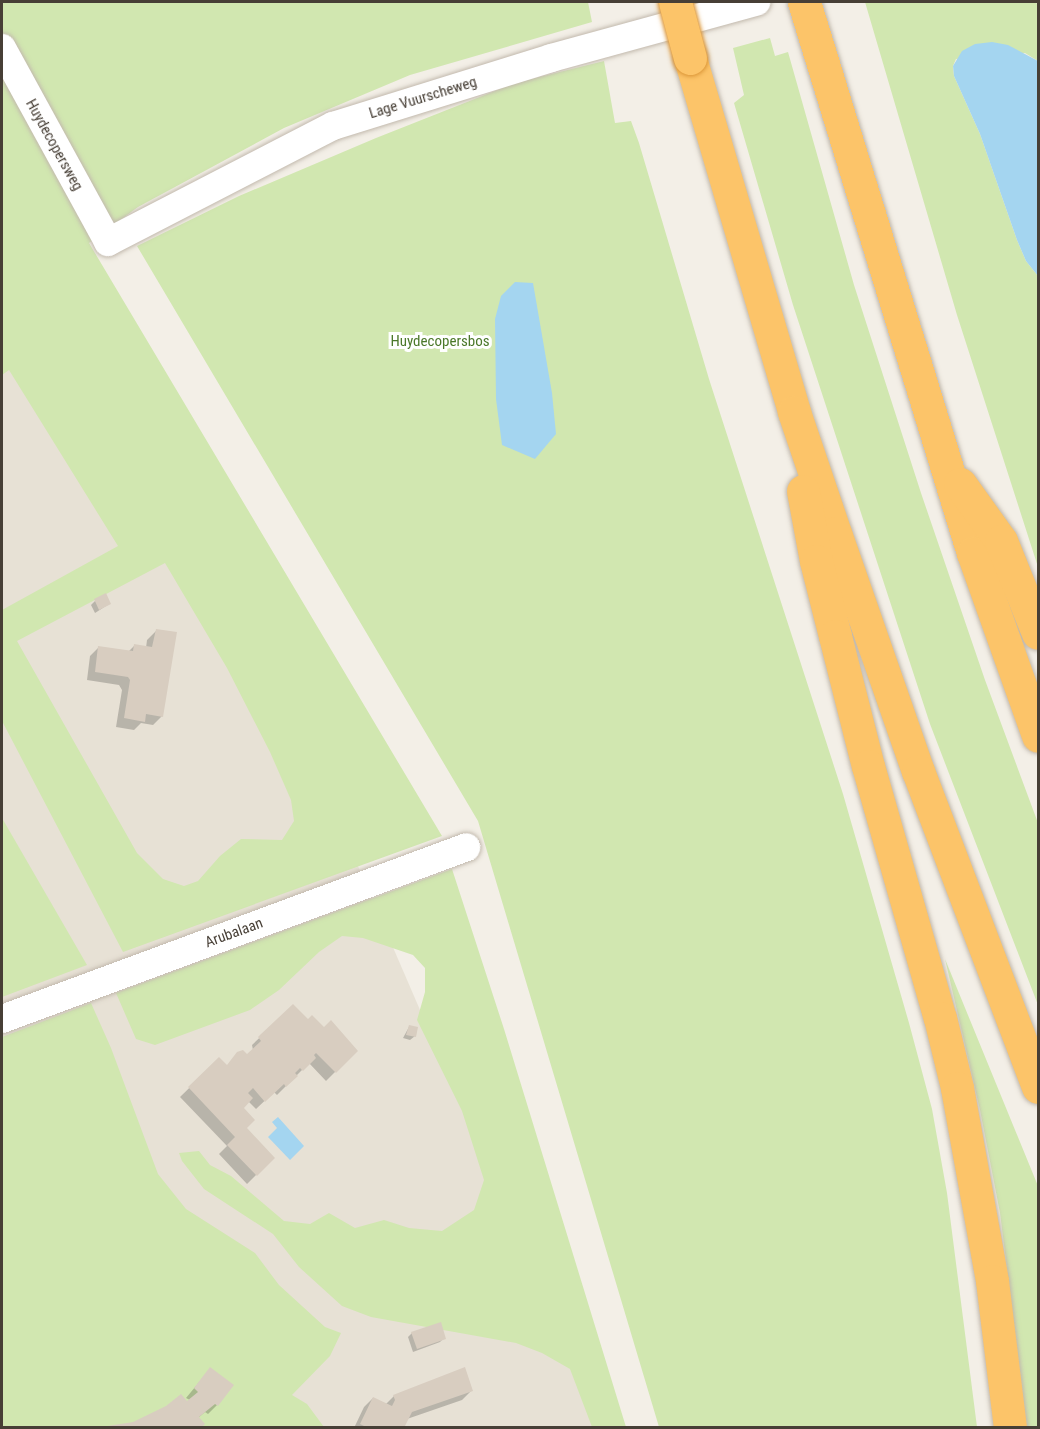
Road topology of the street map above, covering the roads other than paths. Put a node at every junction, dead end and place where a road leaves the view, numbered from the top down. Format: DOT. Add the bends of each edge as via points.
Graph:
graph roads {
  1 [pos="675,2"];
  2 [pos="756,2"];
  3 [pos="807,13"];
  4 [pos="2,48"];
  5 [pos="108,242"];
  6 [pos="794,412"];
  7 [pos="944,461"];
  8 [pos="1038,633"];
  9 [pos="1038,736"];
  10 [pos="466,847"];
  11 [pos="2,1019"];
  12 [pos="1038,1087"];
  13 [pos="1010,1428"];
  1 -- 6 [label="highway, bridge"];
  2 -- 5 [label="street, Lage Vuurscheweg" via="551,58 333,126"];
  3 -- 7 [label="highway"];
  4 -- 5 [label="street, Huydecopersweg"];
  6 -- 12 [label="highway" via="918,771"];
  6 -- 13 [label="highway" via="802,484 819,572 957,1088 992,1281"];
  7 -- 8 [label="highway" via="1001,541"];
  7 -- 9 [label="highway"];
  10 -- 11 [label="street, Arubalaan"];
}
